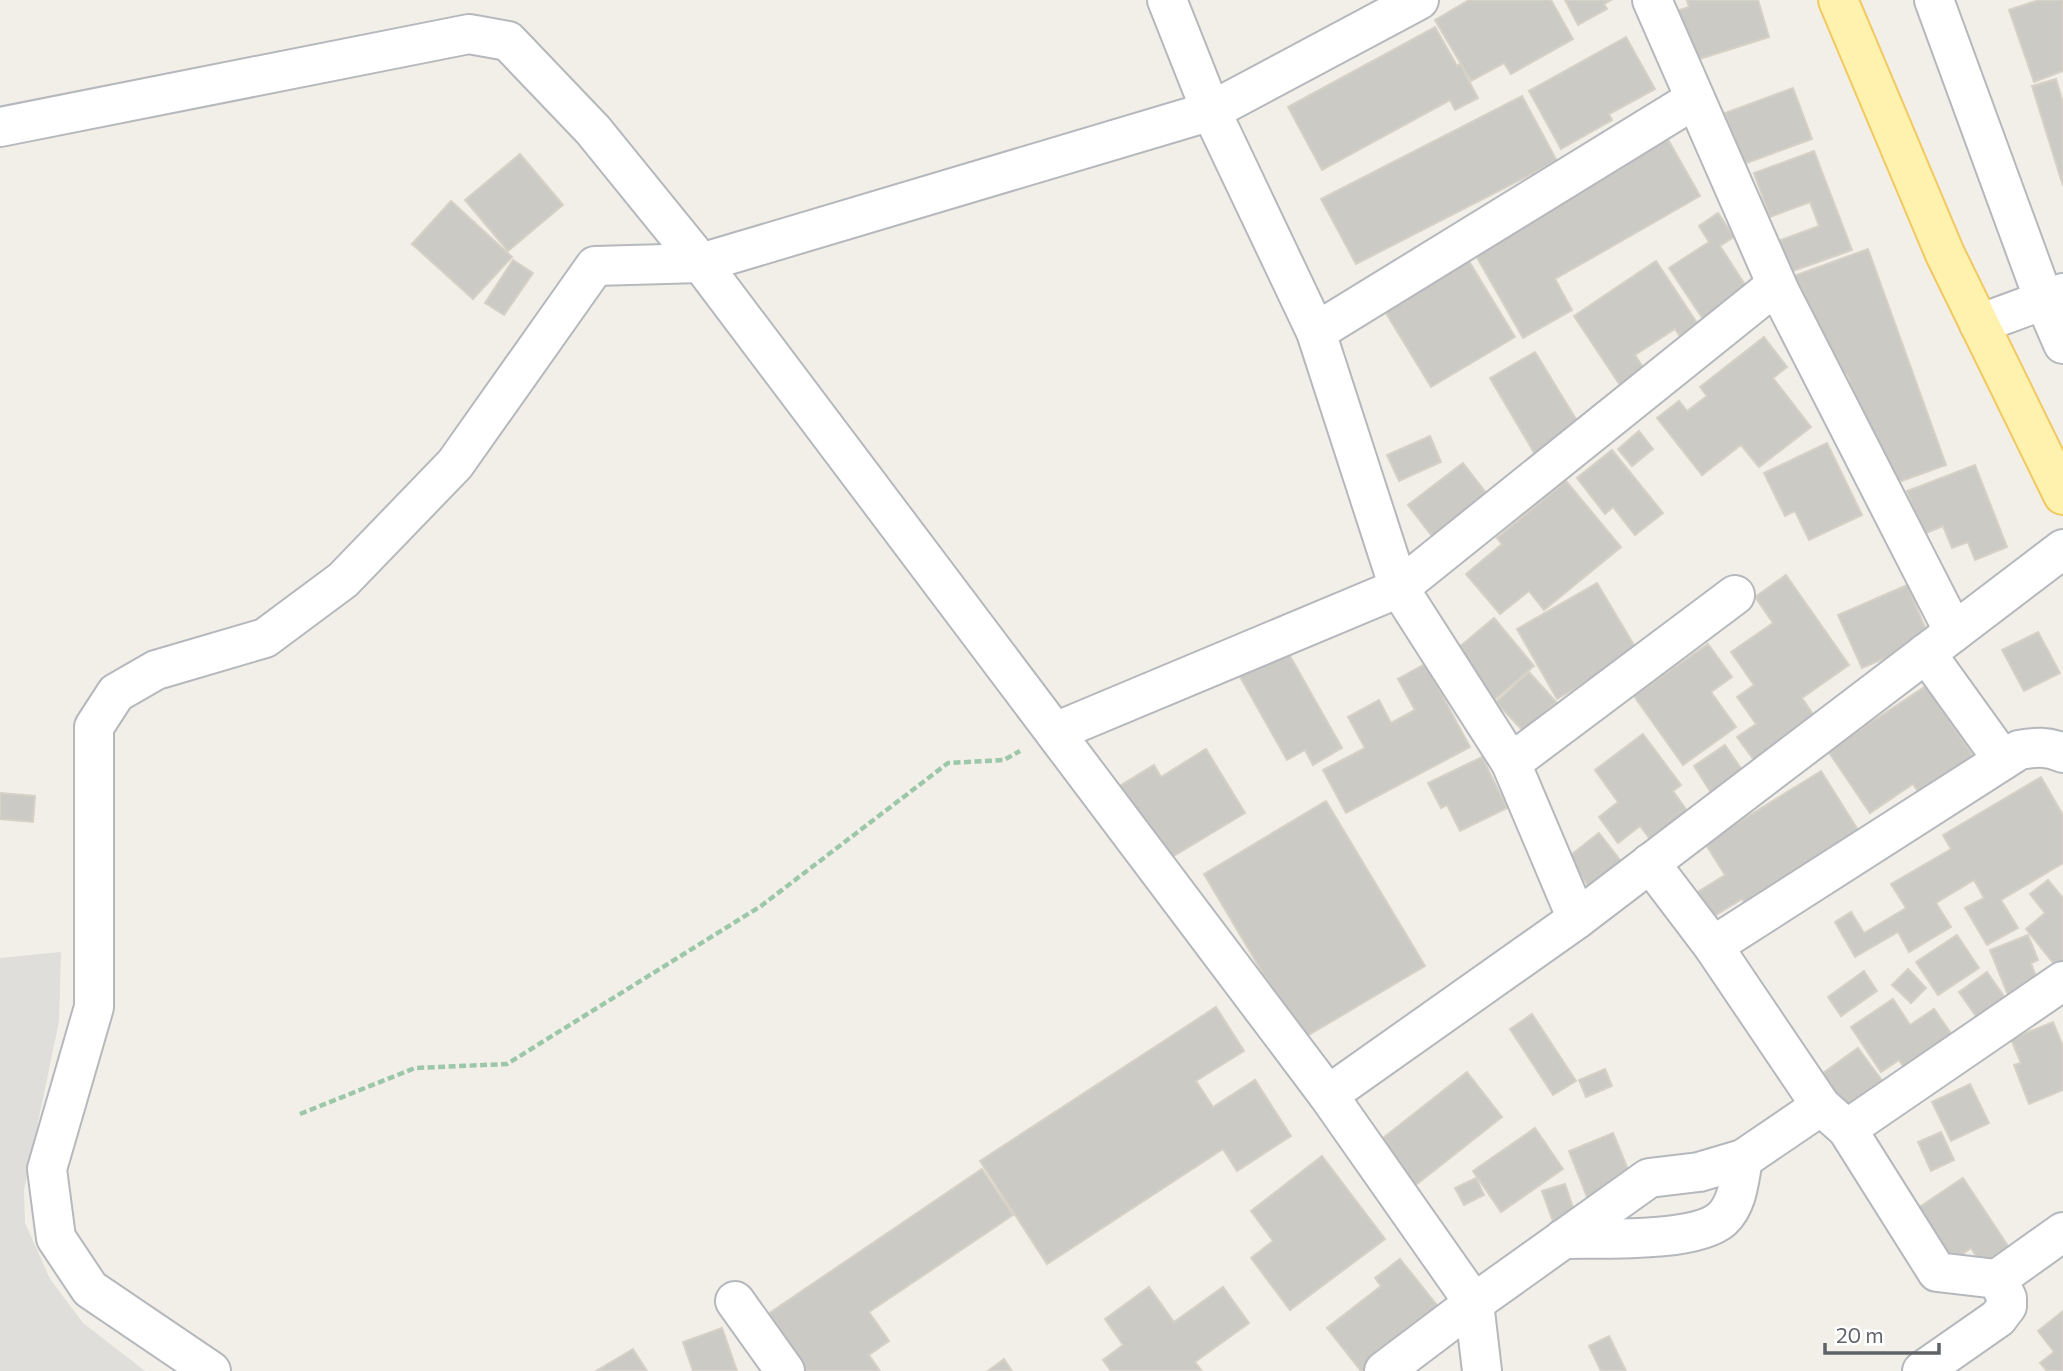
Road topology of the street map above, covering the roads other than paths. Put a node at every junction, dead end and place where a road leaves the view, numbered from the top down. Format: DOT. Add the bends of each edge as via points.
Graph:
graph roads {
  1 [pos="1167,0"];
  2 [pos="1419,0"];
  3 [pos="1652,0"];
  4 [pos="1838,0"];
  5 [pos="1934,0"];
  6 [pos="1695,99"];
  7 [pos="1211,111"];
  8 [pos="0,127"];
  9 [pos="701,263"];
  10 [pos="1776,285"];
  11 [pos="2054,296"];
  12 [pos="1979,324"];
  13 [pos="1316,332"];
  14 [pos="2063,344"];
  15 [pos="2060,483"];
  16 [pos="2063,549"];
  17 [pos="1399,588"];
  18 [pos="1735,595"];
  19 [pos="1940,642"];
  20 [pos="1055,732"];
  21 [pos="2063,753"];
  22 [pos="2003,760"];
  23 [pos="1511,763"];
  24 [pos="1650,863"];
  25 [pos="1577,919"];
  26 [pos="1713,946"];
  27 [pos="2063,981"];
  28 [pos="1328,1095"];
  29 [pos="1834,1118"];
  30 [pos="1743,1160"];
  31 [pos="2063,1232"];
  32 [pos="1563,1239"];
  33 [pos="1997,1279"];
  34 [pos="735,1301"];
  35 [pos="1474,1303"];
  36 [pos="211,1371"];
  37 [pos="785,1371"];
  38 [pos="1384,1371"];
  39 [pos="1482,1371"];
  40 [pos="1922,1371"];
  1 -- 7 [label="street"];
  2 -- 7 [label="street"];
  3 -- 6 [label="street"];
  4 -- 12 [label="main road"];
  5 -- 11 [label="street"];
  6 -- 10 [label="street"];
  6 -- 13 [label="street"];
  7 -- 9 [label="street"];
  7 -- 13 [label="street"];
  8 -- 9 [label="street" via="469,34 508,41 593,130"];
  9 -- 20 [label="street"];
  9 -- 36 [label="street" via="595,265 455,464 343,580 265,638 156,670 116,693 94,727 94,1007 47,1169 56,1238 90,1289"];
  10 -- 17 [label="street"];
  10 -- 19 [label="street"];
  11 -- 12 [label="street"];
  11 -- 14 [label="street"];
  12 -- 15 [label="main road"];
  13 -- 17 [label="street"];
  16 -- 19 [label="street"];
  17 -- 20 [label="street"];
  17 -- 23 [label="street"];
  18 -- 23 [label="street"];
  19 -- 22 [label="street"];
  19 -- 24 [label="street"];
  20 -- 28 [label="street"];
  21 -- 22 [label="street" via="2036,747"];
  22 -- 26 [label="street"];
  23 -- 25 [label="street"];
  24 -- 25 [label="street"];
  24 -- 26 [label="street"];
  25 -- 28 [label="street"];
  26 -- 29 [label="street"];
  27 -- 29 [label="street"];
  28 -- 35 [label="street"];
  29 -- 30 [label="street"];
  29 -- 33 [label="street" via="1937,1272"];
  30 -- 32 [label="street" via="1699,1172 1649,1178"];
  30 -- 32 [label="street" via="1735,1199 1721,1220 1694,1232"];
  31 -- 33 [label="street"];
  32 -- 35 [label="street"];
  33 -- 40 [label="street" via="2007,1298 2004,1312"];
  34 -- 37 [label="street"];
  35 -- 38 [label="street"];
  35 -- 39 [label="street"];
}
